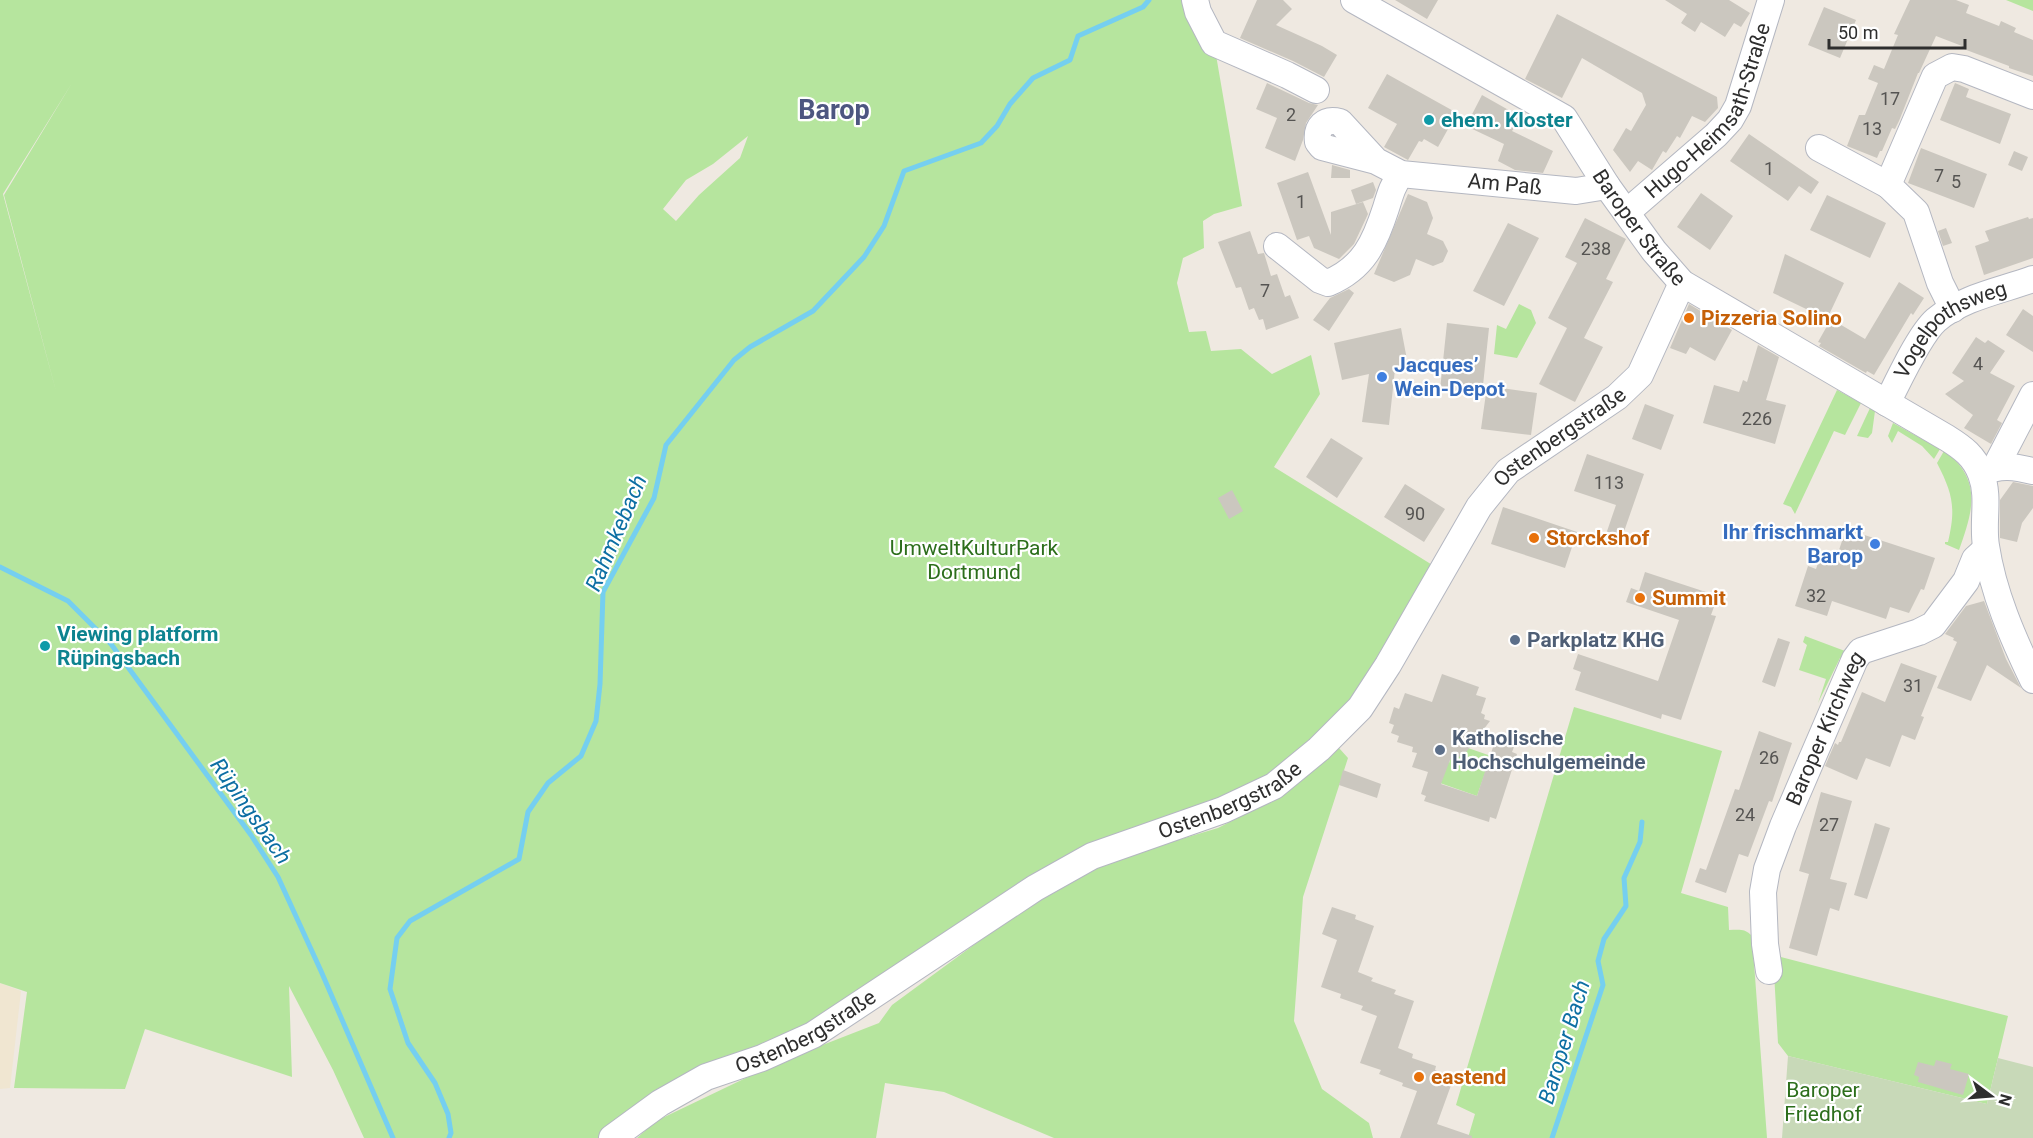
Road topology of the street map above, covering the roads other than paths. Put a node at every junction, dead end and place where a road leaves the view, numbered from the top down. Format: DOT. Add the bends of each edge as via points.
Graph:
graph roads {
  1 [pos="1195,0"];
  2 [pos="1354,0"];
  3 [pos="1771,0"];
  4 [pos="1316,90"];
  5 [pos="2033,96"];
  6 [pos="1819,148"];
  7 [pos="1376,161"];
  8 [pos="1401,174"];
  9 [pos="1888,185"];
  10 [pos="1607,186"];
  11 [pos="1627,212"];
  12 [pos="1277,246"];
  13 [pos="2033,279"];
  14 [pos="1682,283"];
  15 [pos="1953,309"];
  16 [pos="2033,395"];
  17 [pos="1887,403"];
  18 [pos="1988,470"];
  19 [pos="2033,471"];
  20 [pos="1986,549"];
  21 [pos="2033,680"];
  22 [pos="1769,971"];
  23 [pos="612,1138"];
  1 -- 4 [label="street" via="1214,43"];
  2 -- 10 [label="street, Baroper Straße" via="1558,113"];
  3 -- 11 [label="street, Hugo-Heimsath-Straße" via="1738,106 1730,120"];
  5 -- 9 [label="street" via="1964,69 1952,68 1935,76"];
  6 -- 9 [label="street"];
  7 -- 8 [label="street, Am Paß"];
  8 -- 10 [label="street, Am Paß" via="1576,191"];
  8 -- 12 [label="street" via="1367,254 1340,278 1328,283 1320,279"];
  9 -- 15 [label="street" via="1916,212"];
  10 -- 11 [label="street, Baroper Straße"];
  11 -- 14 [label="street, Baroper Straße"];
  13 -- 15 [label="street, Vogelpothsweg"];
  14 -- 17 [label="street, Baroper Straße"];
  14 -- 23 [label="street, Ostenbergstraße" via="1640,375 1617,397 1508,471 1479,507 1360,708 1275,786 1223,810 1092,856 1035,888 813,1035 706,1077 660,1103"];
  15 -- 17 [label="street, Vogelpothsweg" via="1932,324"];
  16 -- 18 [label="street"];
  17 -- 18 [label="street, Baroper Straße" via="1965,450"];
  18 -- 19 [label="street"];
  18 -- 20 [label="street" via="1983,527"];
  20 -- 21 [label="street" via="1999,597"];
  20 -- 22 [label="street, Baroper Kirchweg" via="1975,559 1966,581 1933,624 1861,651 1855,659 1767,869 1763,892"];
}
